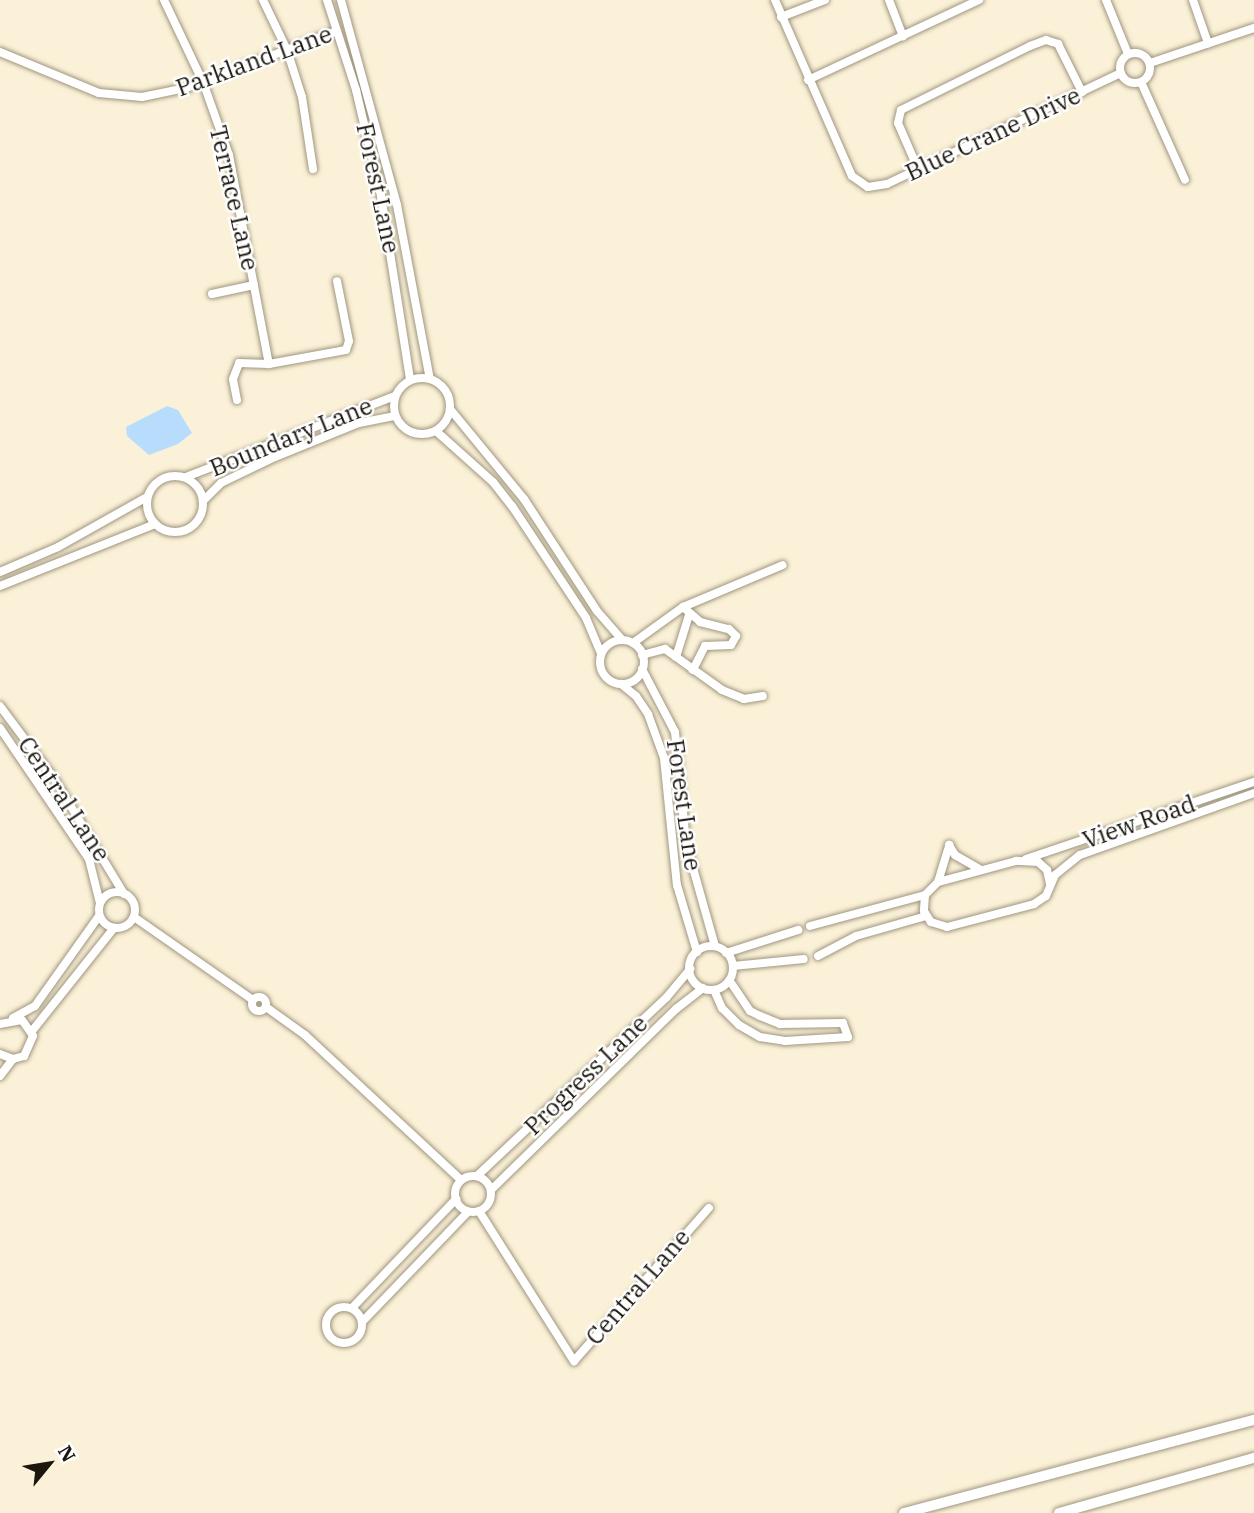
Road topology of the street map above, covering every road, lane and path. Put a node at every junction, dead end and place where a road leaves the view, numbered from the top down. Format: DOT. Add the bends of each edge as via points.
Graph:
graph roads {
  1 [pos="164,0"];
  2 [pos="263,0"];
  3 [pos="327,0"];
  4 [pos="341,0"];
  5 [pos="775,0"];
  6 [pos="825,0"];
  7 [pos="889,0"];
  8 [pos="979,0"];
  9 [pos="1106,0"];
  10 [pos="1193,0"];
  11 [pos="782,17"];
  12 [pos="348,27"];
  13 [pos="1254,28"];
  14 [pos="335,31"];
  15 [pos="903,36"];
  16 [pos="1208,43"];
  17 [pos="287,50"];
  18 [pos="0,52"];
  19 [pos="1128,54"];
  20 [pos="1150,63"];
  21 [pos="1121,73"];
  22 [pos="808,80"];
  23 [pos="203,82"];
  24 [pos="1141,82"];
  25 [pos="1082,92"];
  26 [pos="313,169"];
  27 [pos="918,169"];
  28 [pos="1185,180"];
  29 [pos="337,281"];
  30 [pos="254,285"];
  31 [pos="212,294"];
  32 [pos="269,364"];
  33 [pos="430,379"];
  34 [pos="410,380"];
  35 [pos="395,396"];
  36 [pos="237,400"];
  37 [pos="450,409"];
  38 [pos="395,416"];
  39 [pos="436,431"];
  40 [pos="186,477"];
  41 [pos="147,497"];
  42 [pos="203,501"];
  43 [pos="155,524"];
  44 [pos="783,565"];
  45 [pos="0,572"];
  46 [pos="0,586"];
  47 [pos="683,607"];
  48 [pos="690,615"];
  49 [pos="622,640"];
  50 [pos="633,643"];
  51 [pos="601,653"];
  52 [pos="642,655"];
  53 [pos="676,657"];
  54 [pos="642,669"];
  55 [pos="693,670"];
  56 [pos="621,684"];
  57 [pos="763,696"];
  58 [pos="0,706"];
  59 [pos="0,728"];
  60 [pos="1254,782"];
  61 [pos="1254,793"];
  62 [pos="1023,860"];
  63 [pos="981,871"];
  64 [pos="938,882"];
  65 [pos="1050,884"];
  66 [pos="124,894"];
  67 [pos="925,895"];
  68 [pos="100,903"];
  69 [pos="99,916"];
  70 [pos="926,916"];
  71 [pos="134,917"];
  72 [pos="810,926"];
  73 [pos="114,929"];
  74 [pos="798,930"];
  75 [pos="715,946"];
  76 [pos="697,951"];
  77 [pos="726,953"];
  78 [pos="817,956"];
  79 [pos="804,958"];
  80 [pos="733,966"];
  81 [pos="690,969"];
  82 [pos="729,980"];
  83 [pos="703,988"];
  84 [pos="714,990"];
  85 [pos="13,1018"];
  86 [pos="0,1024"];
  87 [pos="32,1031"];
  88 [pos="0,1054"];
  89 [pos="13,1059"];
  90 [pos="0,1076"];
  91 [pos="477,1176"];
  92 [pos="461,1180"];
  93 [pos="491,1190"];
  94 [pos="456,1199"];
  95 [pos="709,1208"];
  96 [pos="480,1211"];
  97 [pos="468,1212"];
  98 [pos="352,1308"];
  99 [pos="362,1322"];
  100 [pos="1254,1420"];
  101 [pos="1254,1458"];
  102 [pos="904,1513"];
  103 [pos="1059,1513"];
  1 -- 23 [label="street, Terrace Lane"];
  2 -- 17 [label="street"];
  3 -- 14 [label="street, Forest Lane"];
  4 -- 12 [label="street, Forest Lane"];
  5 -- 11 [label="street"];
  6 -- 11 [label="street"];
  7 -- 15 [label="street"];
  8 -- 15 [label="street"];
  9 -- 19 [label="street"];
  10 -- 16 [label="street"];
  11 -- 22 [label="street"];
  12 -- 14 [label="street, Parkland Lane"];
  12 -- 33 [label="street, Forest Lane" via="372,99 397,205"];
  13 -- 16 [label="street"];
  14 -- 17 [label="street, Parkland Lane"];
  14 -- 34 [label="street, Forest Lane" via="356,90 381,196"];
  15 -- 22 [label="street"];
  16 -- 20 [label="street"];
  17 -- 23 [label="street, Parkland Lane"];
  17 -- 26 [label="street" via="314,155"];
  18 -- 23 [label="street, Parkland Lane" via="76,85 119,96 164,94"];
  19 -- 20 [label="street" via="1141,54"];
  19 -- 21 [label="street" via="1122,60"];
  20 -- 24 [label="street" via="1150,72"];
  21 -- 24 [label="street" via="1129,82"];
  21 -- 25 [label="street, Blue Crane Drive"];
  22 -- 27 [label="street, Blue Crane Drive" via="852,176 864,186 880,187"];
  23 -- 30 [label="street, Terrace Lane" via="229,155"];
  24 -- 28 [label="street"];
  25 -- 27 [label="street, Blue Crane Drive"];
  25 -- 27 [label="street" via="1062,49 1053,41 1040,41 901,110 898,123"];
  29 -- 32 [label="street" via="349,341 346,350"];
  30 -- 31 [label="street"];
  30 -- 32 [label="street, Terrace Lane"];
  32 -- 36 [label="street" via="239,363 233,379"];
  33 -- 34 [label="street"];
  33 -- 37 [label="street" via="446,390"];
  34 -- 35 [label="street"];
  35 -- 38 [label="street"];
  35 -- 40 [label="street, Boundary Lane"];
  37 -- 39 [label="street"];
  37 -- 49 [label="street" via="508,477 597,611"];
  38 -- 39 [label="street" via="412,433"];
  38 -- 42 [label="street, Boundary Lane" via="359,423 275,457 221,483"];
  39 -- 51 [label="street" via="493,482 512,506 586,618"];
  40 -- 41 [label="street" via="166,476"];
  40 -- 42 [label="street" via="199,488"];
  41 -- 43 [label="street"];
  41 -- 45 [label="street"];
  42 -- 43 [label="street" via="200,518 188,529 171,532"];
  43 -- 46 [label="street"];
  44 -- 47 [label="street"];
  47 -- 48 [label="street"];
  47 -- 50 [label="street"];
  48 -- 53 [label="street"];
  48 -- 55 [label="street" via="736,636 731,645 705,646"];
  49 -- 50 [label="street"];
  49 -- 51 [label="street" via="611,642"];
  50 -- 52 [label="street"];
  51 -- 56 [label="street" via="603,673"];
  52 -- 53 [label="street" via="660,649"];
  52 -- 54 [label="street"];
  53 -- 55 [label="street"];
  54 -- 56 [label="street" via="634,680"];
  54 -- 75 [label="street, Forest Lane" via="675,732 686,843"];
  55 -- 57 [label="street" via="744,699"];
  56 -- 76 [label="street, Forest Lane" via="648,714 664,758 677,886"];
  58 -- 66 [label="street, Central Lane" via="71,803"];
  59 -- 68 [label="street, Central Lane" via="89,859"];
  60 -- 62 [label="street, View Road"];
  61 -- 65 [label="street, View Road" via="1080,855"];
  62 -- 63 [label="street, View Road"];
  62 -- 65 [label="street" via="1043,866"];
  63 -- 64 [label="street, View Road"];
  63 -- 64 [label="street" via="955,855 949,845"];
  64 -- 67 [label="street"];
  65 -- 70 [label="street, View Road" via="1046,896 1034,904 973,921 940,926"];
  66 -- 68 [label="street, Central Lane" via="109,894"];
  66 -- 71 [label="street, Central Lane" via="134,905"];
  67 -- 70 [label="street"];
  67 -- 72 [label="street"];
  68 -- 69 [label="street, Central Lane"];
  69 -- 73 [label="street"];
  69 -- 85 [label="street" via="35,1006"];
  70 -- 78 [label="street" via="856,936"];
  71 -- 73 [label="street" via="127,926"];
  71 -- 92 [label="street" via="253,1000 256,1010 266,1007 305,1035"];
  73 -- 87 [label="street"];
  74 -- 77 [label="street"];
  75 -- 76 [label="street"];
  75 -- 77 [label="street"];
  76 -- 81 [label="street"];
  77 -- 80 [label="street"];
  79 -- 80 [label="street"];
  80 -- 82 [label="street"];
  81 -- 83 [label="street"];
  81 -- 91 [label="street, Progress Lane" via="666,998"];
  82 -- 84 [label="street"];
  82 -- 84 [label="street" via="750,1011 760,1016 780,1024 843,1023 848,1037 785,1041 760,1037 722,1008"];
  83 -- 84 [label="street"];
  83 -- 93 [label="street, Progress Lane"];
  85 -- 86 [label="street"];
  85 -- 87 [label="street"];
  87 -- 89 [label="street" via="32,1048"];
  88 -- 89 [label="street"];
  89 -- 90 [label="street"];
  91 -- 92 [label="street"];
  91 -- 93 [label="street"];
  92 -- 94 [label="street"];
  93 -- 96 [label="street" via="488,1205"];
  94 -- 97 [label="street"];
  94 -- 98 [label="street"];
  95 -- 96 [label="street, Central Lane" via="574,1361"];
  96 -- 97 [label="street"];
  97 -- 99 [label="street"];
  98 -- 99 [label="street"];
  98 -- 99 [label="street" via="336,1308 330,1313 325,1328 329,1336 343,1344 351,1342 358,1338"];
  100 -- 102 [label="main road"];
  101 -- 103 [label="main road"];
}
